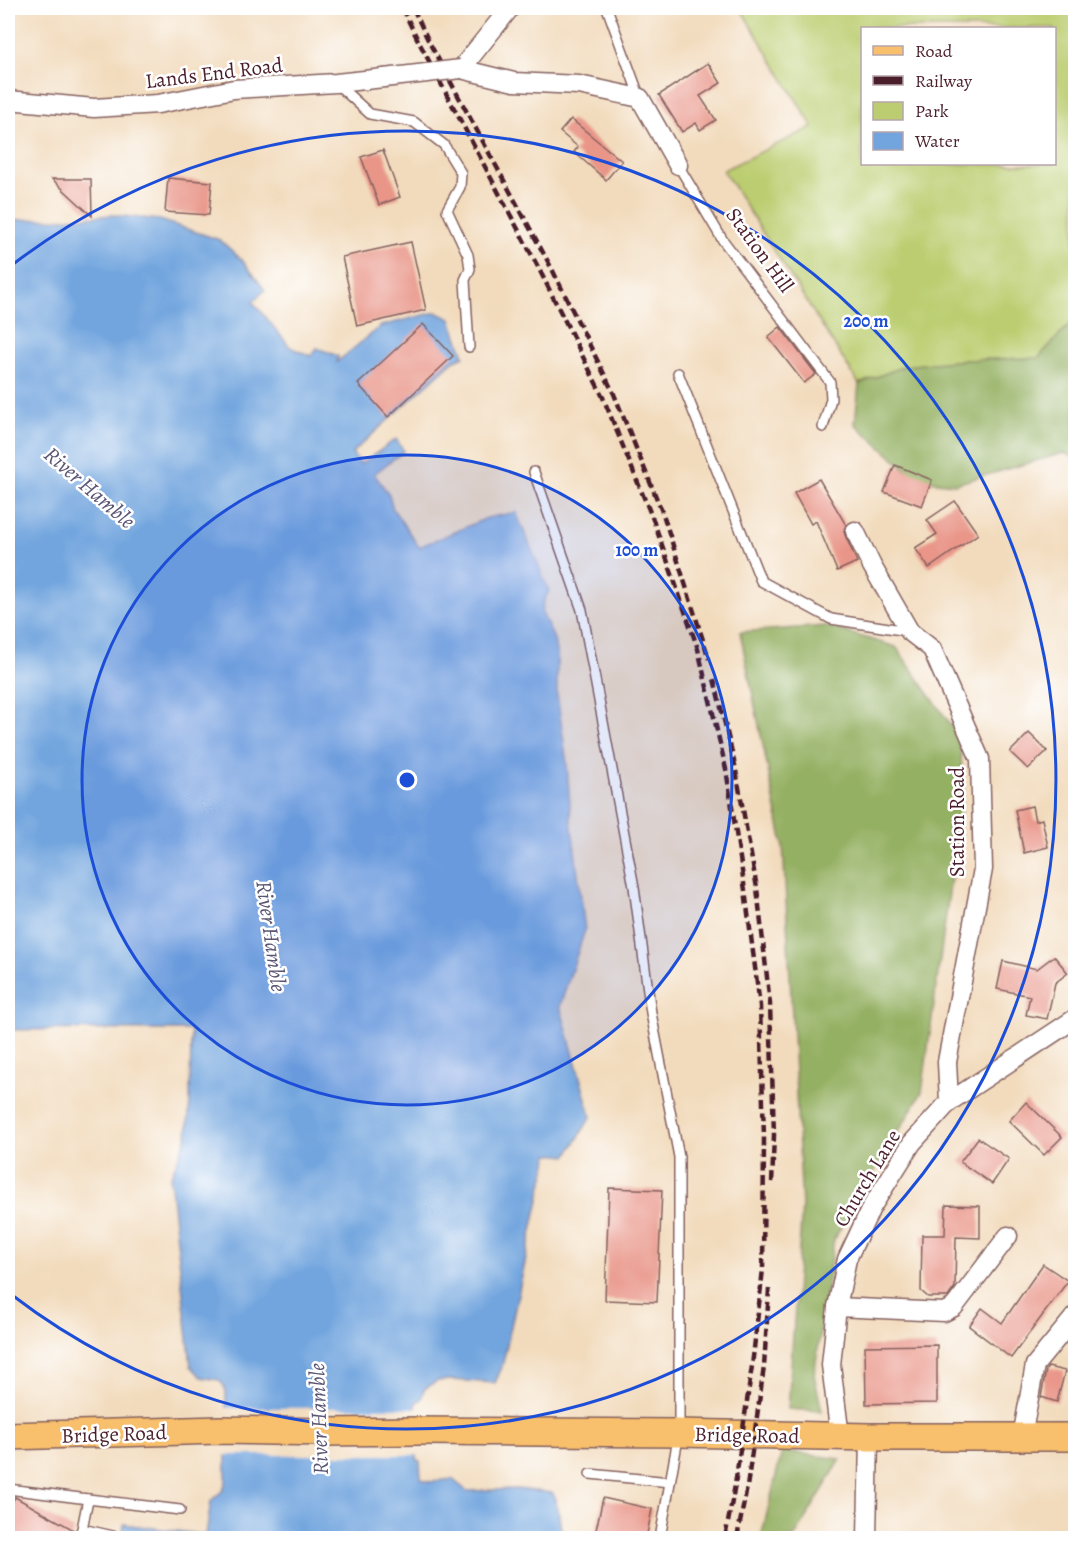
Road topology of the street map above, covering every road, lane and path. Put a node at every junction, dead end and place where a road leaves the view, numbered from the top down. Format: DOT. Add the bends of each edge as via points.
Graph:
graph roads {
  1 [pos="510,8"];
  2 [pos="607,8"];
  3 [pos="461,69"];
  4 [pos="336,83"];
  5 [pos="640,98"];
  6 [pos="8,100"];
  7 [pos="678,165"];
  8 [pos="469,347"];
  9 [pos="678,373"];
  10 [pos="822,428"];
  11 [pos="534,472"];
  12 [pos="855,531"];
  13 [pos="910,632"];
  14 [pos="1076,1018"];
  15 [pos="949,1102"];
  16 [pos="1008,1236"];
  17 [pos="837,1307"];
  18 [pos="1076,1315"];
  19 [pos="679,1433"];
  20 [pos="8,1436"];
  21 [pos="840,1437"];
  22 [pos="869,1437"];
  23 [pos="1022,1437"];
  24 [pos="1076,1437"];
  25 [pos="590,1474"];
  26 [pos="670,1482"];
  27 [pos="8,1489"];
  28 [pos="88,1499"];
  29 [pos="180,1510"];
  30 [pos="80,1534"];
  31 [pos="122,1539"];
  32 [pos="660,1539"];
  33 [pos="867,1539"];
  1 -- 3 [label="street"];
  2 -- 5 [label="lane, Station Hill"];
  3 -- 4 [label="street, Lands End Road, bridge"];
  3 -- 5 [label="street" via="514,82 579,85"];
  4 -- 6 [label="street, Lands End Road" via="234,89 158,104 94,108"];
  4 -- 8 [label="lane" via="370,114 414,122 444,145 461,173 460,187 447,210 468,255 470,268 465,280"];
  5 -- 7 [label="street, Station Hill"];
  7 -- 10 [label="lane, Station Hill" via="722,239 830,382 831,399"];
  9 -- 13 [label="lane" via="760,581 831,619"];
  11 -- 19 [label="lane" via="582,610 679,1157"];
  12 -- 13 [label="street"];
  13 -- 15 [label="street, Station Road" via="932,649 980,759 982,869 947,1062"];
  14 -- 15 [label="street, Church Lane"];
  15 -- 17 [label="street, Church Lane" via="912,1143 871,1208 847,1259"];
  16 -- 17 [label="street" via="954,1307 944,1312"];
  17 -- 21 [label="street, Church Lane" via="831,1365"];
  18 -- 23 [label="street" via="1035,1365"];
  19 -- 20 [label="main road, Bridge Road" via="220,1430"];
  19 -- 21 [label="main road, Bridge Road"];
  19 -- 26 [label="lane"];
  21 -- 22 [label="main road, Bridge Road"];
  22 -- 23 [label="main road, Bridge Road"];
  22 -- 33 [label="street"];
  23 -- 24 [label="main road, Bridge Road"];
  25 -- 26 [label="lane"];
  26 -- 32 [label="lane"];
  27 -- 28 [label="lane"];
  28 -- 29 [label="lane"];
  28 -- 30 [label="lane"];
  30 -- 31 [label="lane"];
}
